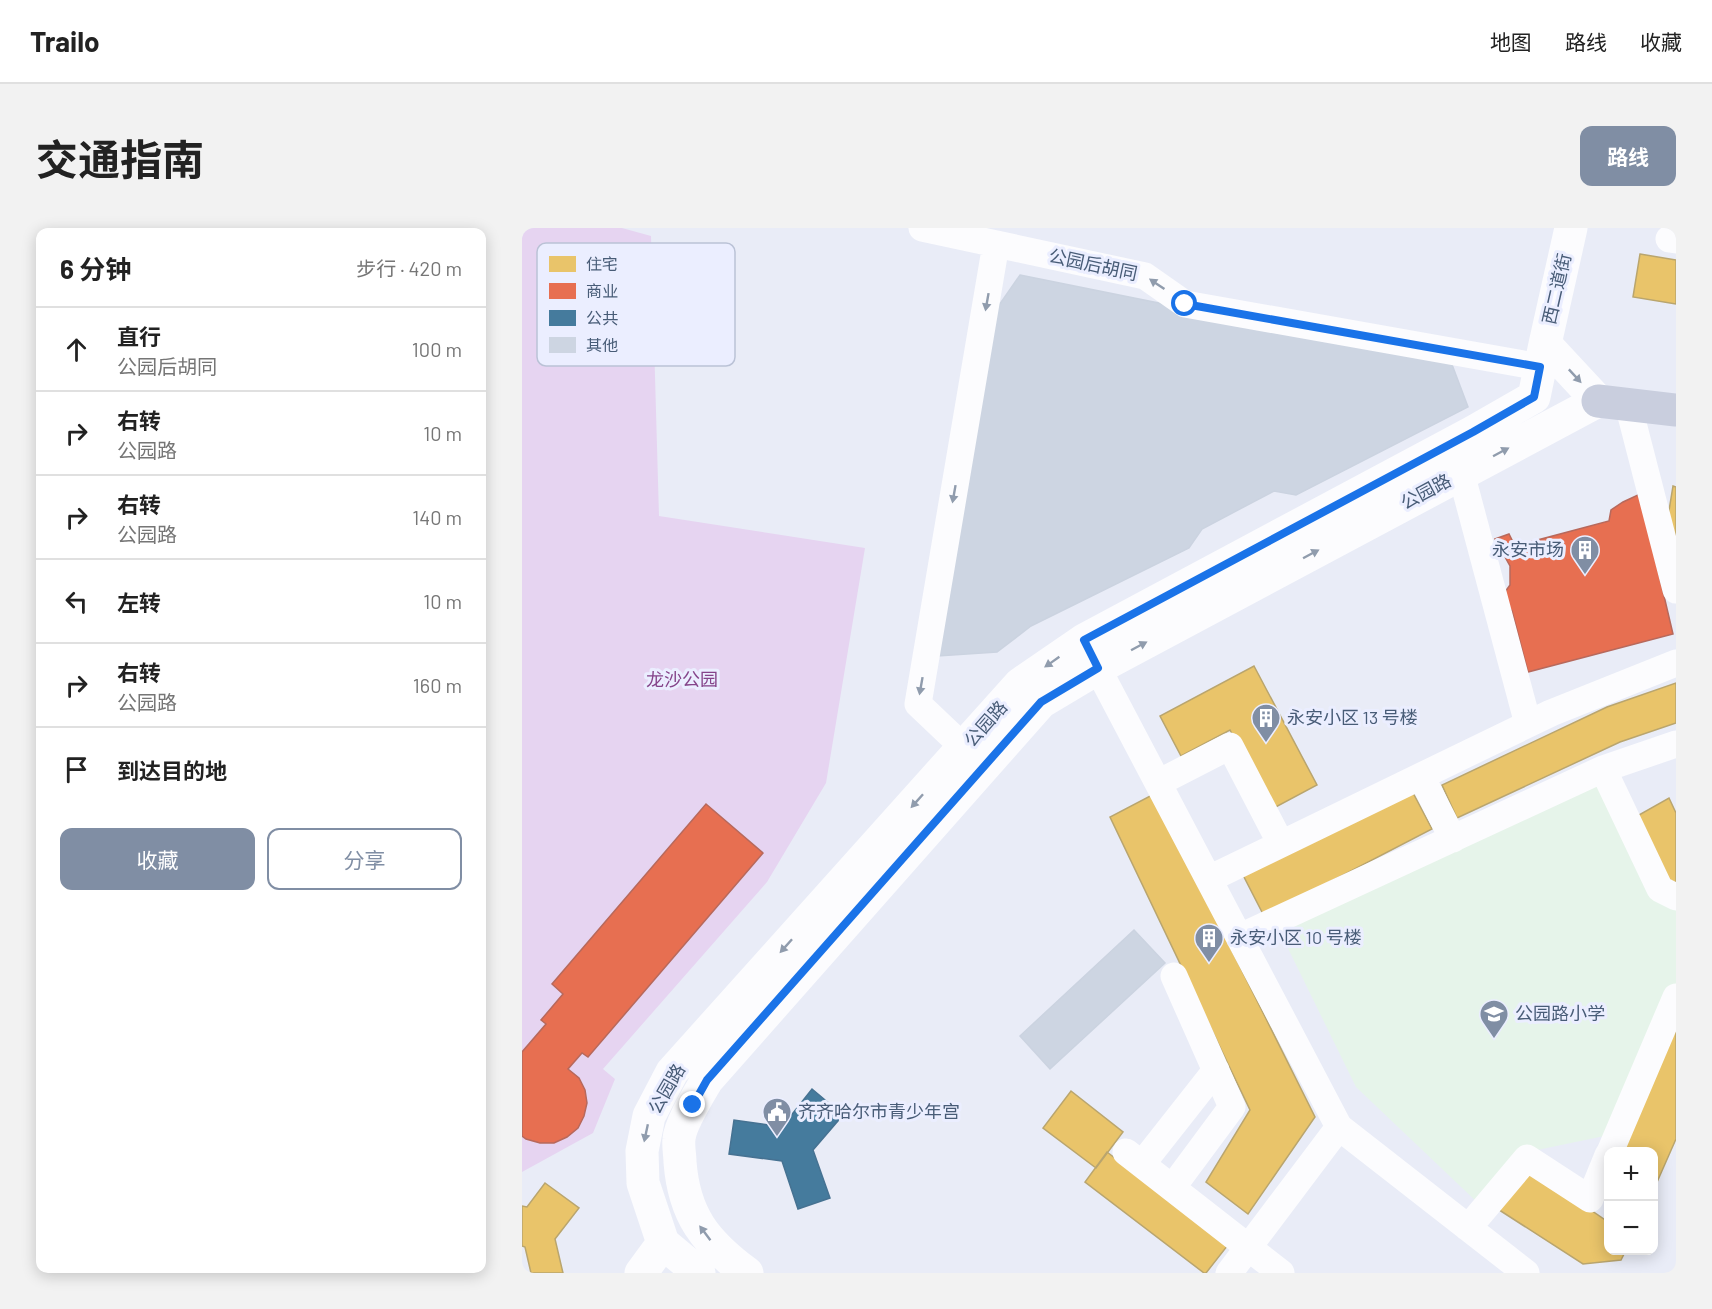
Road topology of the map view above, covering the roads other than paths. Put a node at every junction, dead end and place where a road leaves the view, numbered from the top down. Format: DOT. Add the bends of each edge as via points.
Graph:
graph roads {
  1 [pos="922,228"];
  2 [pos="1571,228"];
  3 [pos="996,244"];
  4 [pos="1542,356"];
  5 [pos="1613,402"];
  6 [pos="1676,410"];
  7 [pos="1461,474"];
  8 [pos="1675,583"];
  9 [pos="1091,654"];
  10 [pos="1676,663"];
  11 [pos="1528,724"];
  12 [pos="1675,748"];
  13 [pos="975,757"];
  14 [pos="1603,769"];
  15 [pos="1421,776"];
  16 [pos="1158,783"];
  17 [pos="1453,839"];
  18 [pos="1281,844"];
  19 [pos="1209,879"];
  20 [pos="1676,897"];
  21 [pos="1240,938"];
  22 [pos="1174,976"];
  23 [pos="1676,997"];
  24 [pos="1216,1070"];
  25 [pos="1339,1127"];
  26 [pos="1612,1147"];
  27 [pos="1604,1165"];
  28 [pos="1172,1188"];
  29 [pos="1468,1228"];
  30 [pos="663,1243"];
  31 [pos="1248,1247"];
  32 [pos="1512,1269"];
  33 [pos="641,1273"];
  34 [pos="699,1273"];
  35 [pos="747,1273"];
  36 [pos="1229,1273"];
  37 [pos="1281,1273"];
  1 -- 3 [label="street, 公园后胡同"];
  2 -- 4 [label="main road, 西二道街"];
  4 -- 3 [label="street, 公园后胡同, one-way" via="1185,304 1145,276"];
  3 -- 13 [label="street, one-way" via="918,704"];
  4 -- 5 [label="main road, 西二道街, one-way"];
  4 -- 9 [label="main road, 公园路" via="1534,397"];
  5 -- 6 [label="main road"];
  7 -- 5 [label="main road, 公园路, one-way"];
  5 -- 8 [label="street"];
  9 -- 7 [label="main road, 公园路, one-way"];
  7 -- 11 [label="street"];
  9 -- 13 [label="main road, 公园路"];
  9 -- 16 [label="street"];
  10 -- 11 [label="street"];
  11 -- 15 [label="street"];
  12 -- 14 [label="street"];
  13 -- 30 [label="main road, 公园路, one-way" via="672,1072 649,1116 642,1151 643,1184"];
  35 -- 13 [label="main road, 公园路, one-way" via="721,1254 691,1215 681,1175 679,1138 693,1105 707,1080"];
  14 -- 17 [label="street"];
  14 -- 20 [label="street" via="1660,889"];
  15 -- 17 [label="street"];
  15 -- 18 [label="street"];
  16 -- 18 [label="street" via="1230,746"];
  16 -- 19 [label="street"];
  17 -- 21 [label="street"];
  18 -- 19 [label="street"];
  19 -- 21 [label="street"];
  21 -- 25 [label="street"];
  22 -- 24 [label="street"];
  23 -- 26 [label="street"];
  24 -- 28 [label="street" via="1232,1107"];
  24 -- 28 [label="street" via="1134,1158"];
  25 -- 29 [label="street"];
  25 -- 31 [label="street"];
  27 -- 29 [label="street" via="1590,1199 1527,1158"];
  28 -- 31 [label="street"];
  29 -- 32 [label="street"];
  30 -- 33 [label="main road"];
  30 -- 34 [label="main road"];
  31 -- 36 [label="street"];
  31 -- 37 [label="street"];
}
